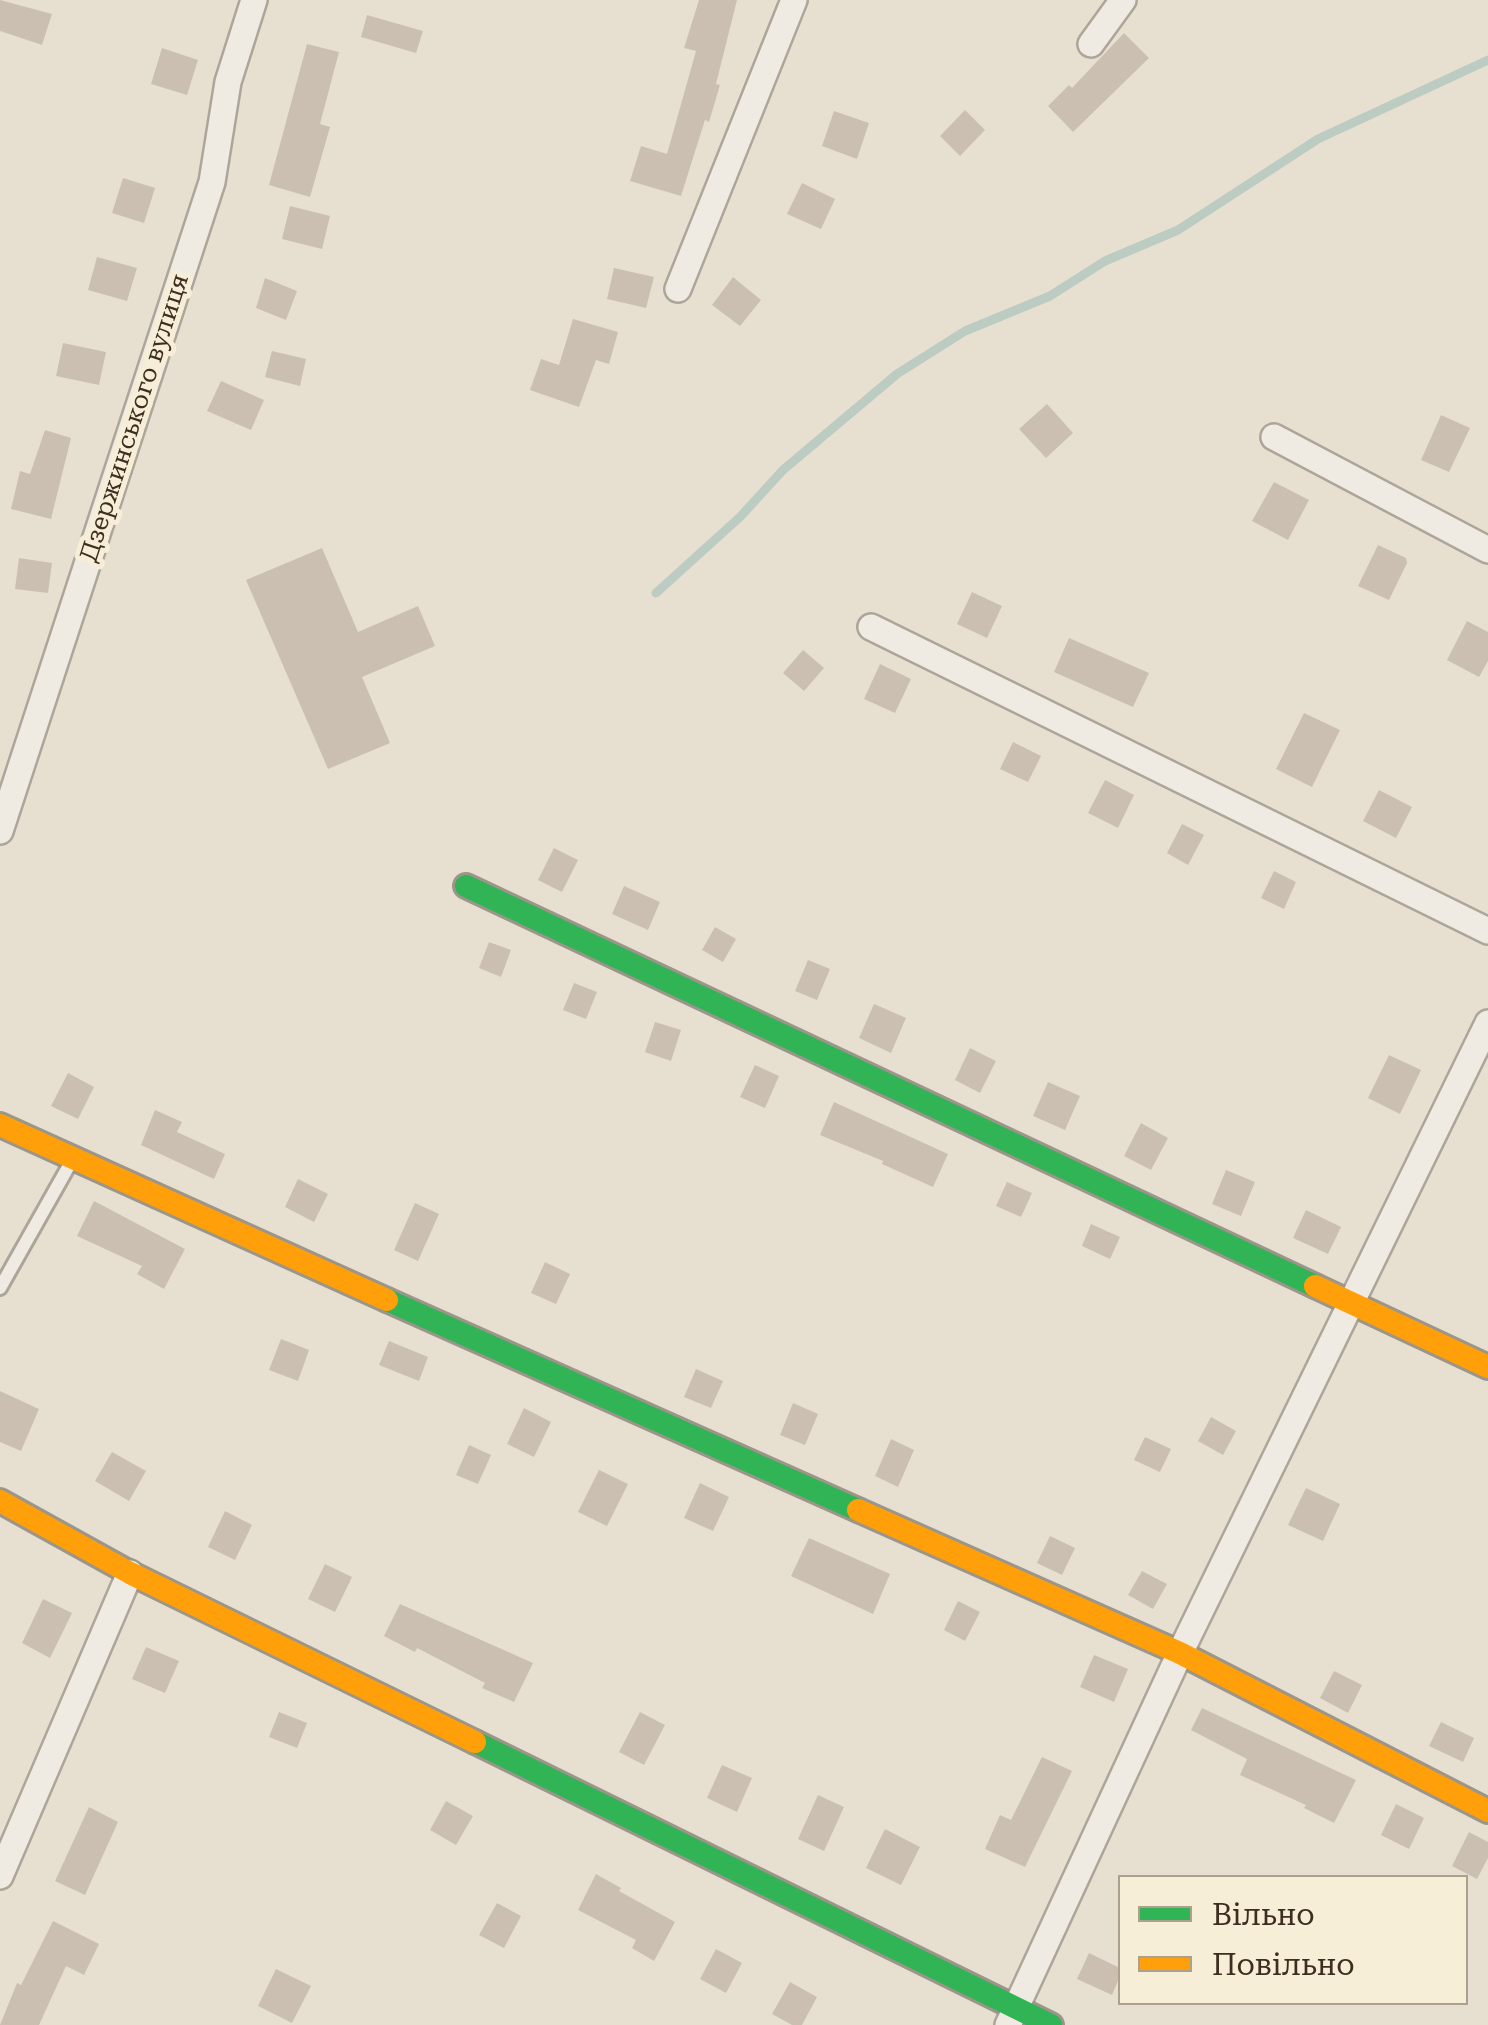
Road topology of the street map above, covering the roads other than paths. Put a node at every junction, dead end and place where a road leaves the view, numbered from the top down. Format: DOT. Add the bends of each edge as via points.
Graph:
graph roads {
  1 [pos="254,0"];
  2 [pos="794,0"];
  3 [pos="1123,0"];
  4 [pos="1091,44"];
  5 [pos="678,289"];
  6 [pos="1274,438"];
  7 [pos="1488,550"];
  8 [pos="870,626"];
  9 [pos="0,832"];
  10 [pos="466,886"];
  11 [pos="1488,931"];
  12 [pos="1488,1023"];
  13 [pos="0,1125"];
  14 [pos="72,1160"];
  15 [pos="0,1288"];
  16 [pos="1354,1302"];
  17 [pos="1488,1367"];
  18 [pos="0,1500"];
  19 [pos="130,1573"];
  20 [pos="1180,1653"];
  21 [pos="1488,1811"];
  22 [pos="0,1876"];
  23 [pos="1012,2016"];
  24 [pos="1051,2025"];
  1 -- 9 [label="street, Дзержинського вулиця" via="228,82 212,182"];
  2 -- 5 [label="street"];
  3 -- 4 [label="street"];
  6 -- 7 [label="street"];
  8 -- 11 [label="street"];
  10 -- 16 [label="street"];
  12 -- 16 [label="street"];
  13 -- 14 [label="street"];
  14 -- 15 [label="lane"];
  14 -- 20 [label="street"];
  16 -- 17 [label="street"];
  16 -- 20 [label="street"];
  18 -- 19 [label="street"];
  19 -- 22 [label="street"];
  19 -- 23 [label="street"];
  20 -- 21 [label="street"];
  20 -- 23 [label="street"];
  23 -- 24 [label="street"];
}
